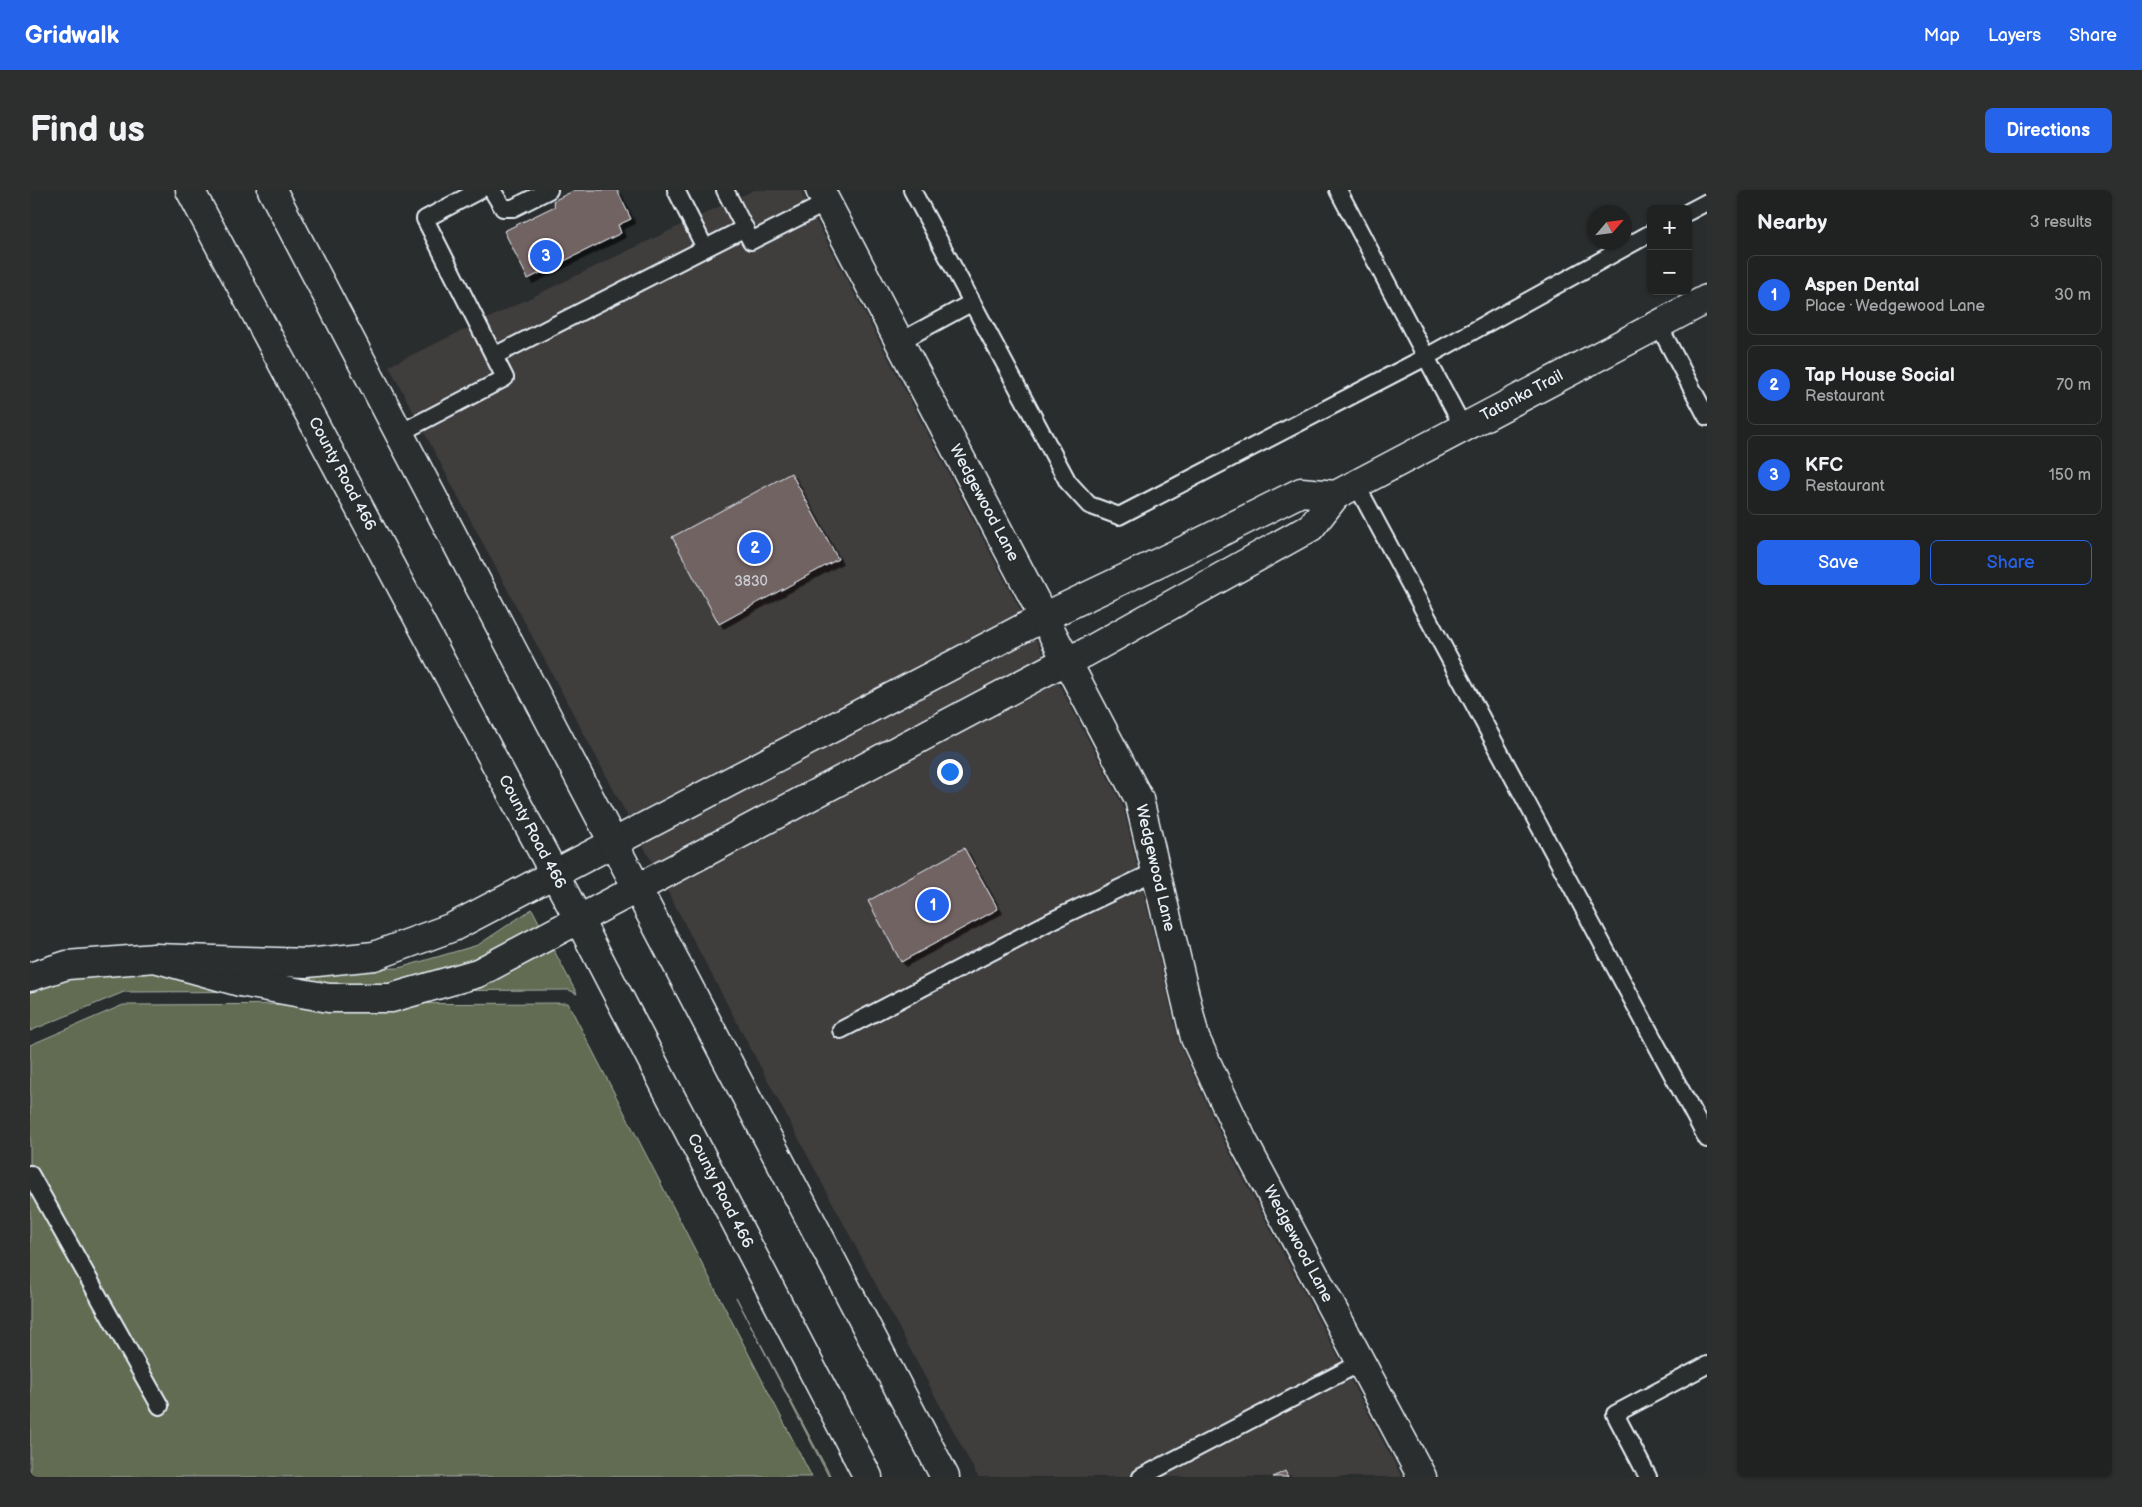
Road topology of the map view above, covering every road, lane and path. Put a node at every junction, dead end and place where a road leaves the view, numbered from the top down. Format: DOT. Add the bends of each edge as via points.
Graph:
graph roads {
  1 [pos="190,190"];
  2 [pos="272,190"];
  3 [pos="480,190"];
  4 [pos="492,190"];
  5 [pos="549,190"];
  6 [pos="676,190"];
  7 [pos="725,190"];
  8 [pos="912,190"];
  9 [pos="1338,190"];
  10 [pos="823,196"];
  11 [pos="1707,202"];
  12 [pos="1692,210"];
  13 [pos="745,228"];
  14 [pos="1647,235"];
  15 [pos="705,248"];
  16 [pos="1707,299"];
  17 [pos="971,303"];
  18 [pos="1658,324"];
  19 [pos="899,342"];
  20 [pos="494,356"];
  21 [pos="1426,357"];
  22 [pos="1707,417"];
  23 [pos="1463,427"];
  24 [pos="400,433"];
  25 [pos="1346,490"];
  26 [pos="1044,617"];
  27 [pos="1067,660"];
  28 [pos="614,843"];
  29 [pos="1156,870"];
  30 [pos="554,874"];
  31 [pos="638,890"];
  32 [pos="579,920"];
  33 [pos="155,958"];
  34 [pos="30,978"];
  35 [pos="841,1030"];
  36 [pos="1707,1139"];
  37 [pos="30,1174"];
  38 [pos="1362,1362"];
  39 [pos="1707,1365"];
  40 [pos="160,1406"];
  41 [pos="868,1477"];
  42 [pos="945,1477"];
  43 [pos="1141,1477"];
  44 [pos="1422,1477"];
  45 [pos="1648,1477"];
  1 -- 30 [label="street, County Road 466"];
  2 -- 24 [label="street"];
  3 -- 20 [label="lane" via="425,218"];
  4 -- 5 [label="lane" via="503,208 513,208"];
  6 -- 15 [label="lane"];
  7 -- 13 [label="lane"];
  8 -- 17 [label="lane"];
  9 -- 21 [label="lane"];
  10 -- 13 [label="lane" via="751,241"];
  10 -- 19 [label="street, Wedgewood Lane"];
  11 -- 12 [label="lane"];
  13 -- 15 [label="lane"];
  14 -- 21 [label="lane"];
  15 -- 20 [label="lane"];
  16 -- 18 [label="street, Tatonka Trail"];
  17 -- 19 [label="lane"];
  17 -- 21 [label="lane" via="1068,482 1089,505 1120,516"];
  18 -- 22 [label="lane"];
  18 -- 23 [label="street, Tatonka Trail"];
  19 -- 26 [label="street, Wedgewood Lane"];
  20 -- 24 [label="lane" via="505,378"];
  21 -- 23 [label="lane"];
  23 -- 25 [label="street, Tatonka Trail"];
  24 -- 28 [label="street"];
  25 -- 26 [label="street" via="1301,492"];
  25 -- 27 [label="street" via="1311,527"];
  25 -- 36 [label="lane"];
  26 -- 27 [label="street, Wedgewood Lane"];
  26 -- 28 [label="street"];
  27 -- 29 [label="street, Wedgewood Lane" via="1139,800"];
  27 -- 31 [label="street"];
  28 -- 30 [label="street"];
  28 -- 31 [label="street"];
  29 -- 35 [label="lane"];
  29 -- 38 [label="street, Wedgewood Lane" via="1196,1038 1242,1139"];
  30 -- 32 [label="street, County Road 466"];
  30 -- 33 [label="street" via="454,928 374,956 306,963"];
  31 -- 32 [label="street"];
  31 -- 42 [label="street"];
  32 -- 33 [label="street" via="478,973 391,998 329,998 240,982"];
  32 -- 41 [label="street, County Road 466"];
  33 -- 34 [label="street" via="67,965"];
  37 -- 40 [label="lane"];
  38 -- 43 [label="lane"];
  38 -- 44 [label="street, Wedgewood Lane"];
  39 -- 45 [label="lane" via="1615,1414"];
}
